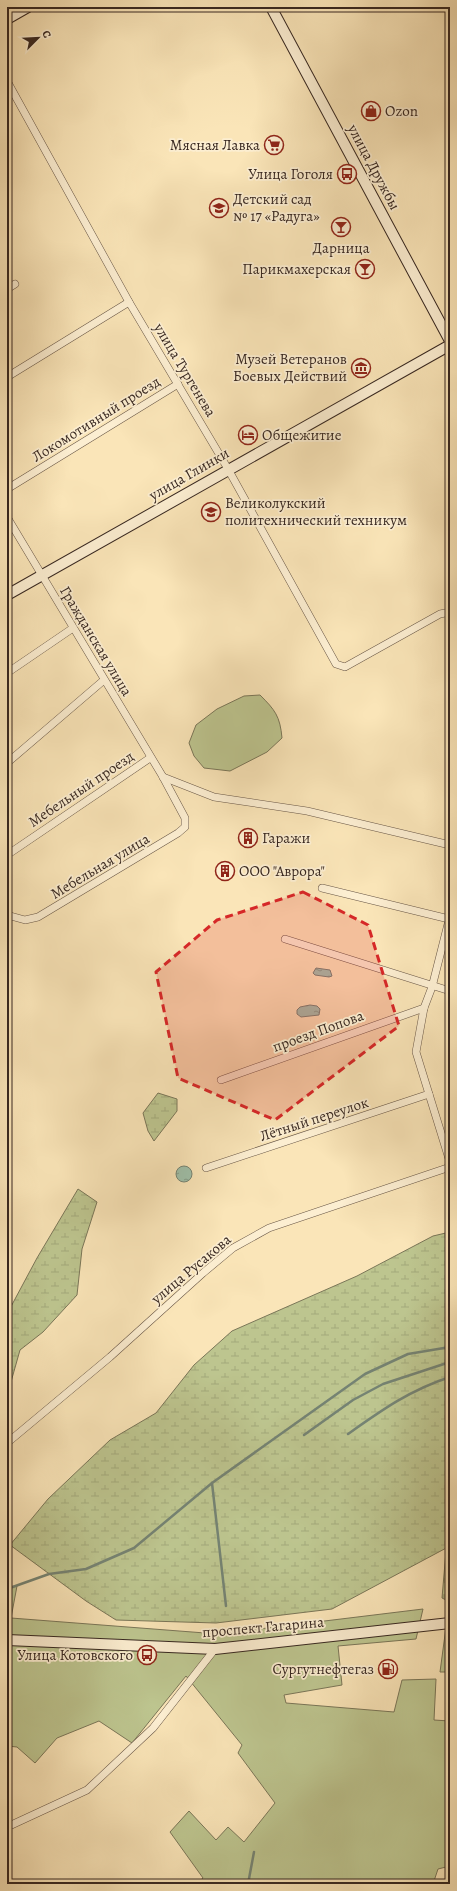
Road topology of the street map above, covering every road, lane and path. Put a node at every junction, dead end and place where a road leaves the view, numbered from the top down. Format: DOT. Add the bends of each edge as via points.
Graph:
graph roads {
  1 [pos="28,7"];
  2 [pos="271,7"];
  3 [pos="7,19"];
  4 [pos="7,81"];
  5 [pos="16,284"];
  6 [pos="7,289"];
  7 [pos="129,302"];
  8 [pos="450,341"];
  9 [pos="450,345"];
  10 [pos="7,377"];
  11 [pos="178,384"];
  12 [pos="228,469"];
  13 [pos="7,489"];
  14 [pos="7,517"];
  15 [pos="42,576"];
  16 [pos="7,595"];
  17 [pos="450,612"];
  18 [pos="73,628"];
  19 [pos="7,673"];
  20 [pos="104,680"];
  21 [pos="150,758"];
  22 [pos="7,763"];
  23 [pos="163,778"];
  24 [pos="185,827"];
  25 [pos="450,845"];
  26 [pos="7,855"];
  27 [pos="322,888"];
  28 [pos="7,915"];
  29 [pos="450,918"];
  30 [pos="285,939"];
  31 [pos="432,987"];
  32 [pos="450,991"];
  33 [pos="424,1008"];
  34 [pos="221,1080"];
  35 [pos="429,1094"];
  36 [pos="450,1162"];
  37 [pos="450,1167"];
  38 [pos="206,1168"];
  39 [pos="7,1443"];
  40 [pos="450,1623"];
  41 [pos="7,1640"];
  42 [pos="215,1649"];
  43 [pos="7,1827"];
  1 -- 3 [label="street"];
  2 -- 8 [label="street, улица Дружбы"];
  4 -- 7 [label="street, улица Тургенева"];
  5 -- 6 [label="street"];
  7 -- 10 [label="street"];
  7 -- 11 [label="street, улица Тургенева"];
  9 -- 12 [label="street, улица Глинки"];
  11 -- 12 [label="street, улица Тургенева"];
  11 -- 13 [label="street, Локомотивный проезд"];
  12 -- 15 [label="street, улица Глинки"];
  12 -- 17 [label="street, улица Тургенева" via="336,664 345,667 440,614"];
  14 -- 15 [label="street, Гражданская улица"];
  15 -- 16 [label="street, улица Глинки"];
  15 -- 18 [label="street, Гражданская улица"];
  18 -- 19 [label="street"];
  18 -- 20 [label="street, Гражданская улица"];
  20 -- 21 [label="street, Гражданская улица"];
  20 -- 22 [label="street"];
  21 -- 23 [label="street, Гражданская улица"];
  21 -- 26 [label="street, Мебельный проезд"];
  23 -- 24 [label="street, Гражданская улица" via="186,818"];
  23 -- 25 [label="street" via="214,797 307,810"];
  24 -- 28 [label="street, Мебельная улица" via="38,917 25,920"];
  27 -- 29 [label="street"];
  29 -- 31 [label="street"];
  30 -- 31 [label="street"];
  31 -- 32 [label="street"];
  31 -- 33 [label="street"];
  33 -- 34 [label="street, проезд Попова"];
  33 -- 35 [label="street" via="416,1052"];
  35 -- 36 [label="street"];
  35 -- 38 [label="street, Лётный переулок"];
  37 -- 39 [label="street, улица Русакова" via="269,1228 233,1248 110,1357"];
  40 -- 42 [label="street, проспект Гагарина"];
  41 -- 42 [label="street, проспект Гагарина"];
  42 -- 43 [label="street" via="153,1728 87,1790"];
}
